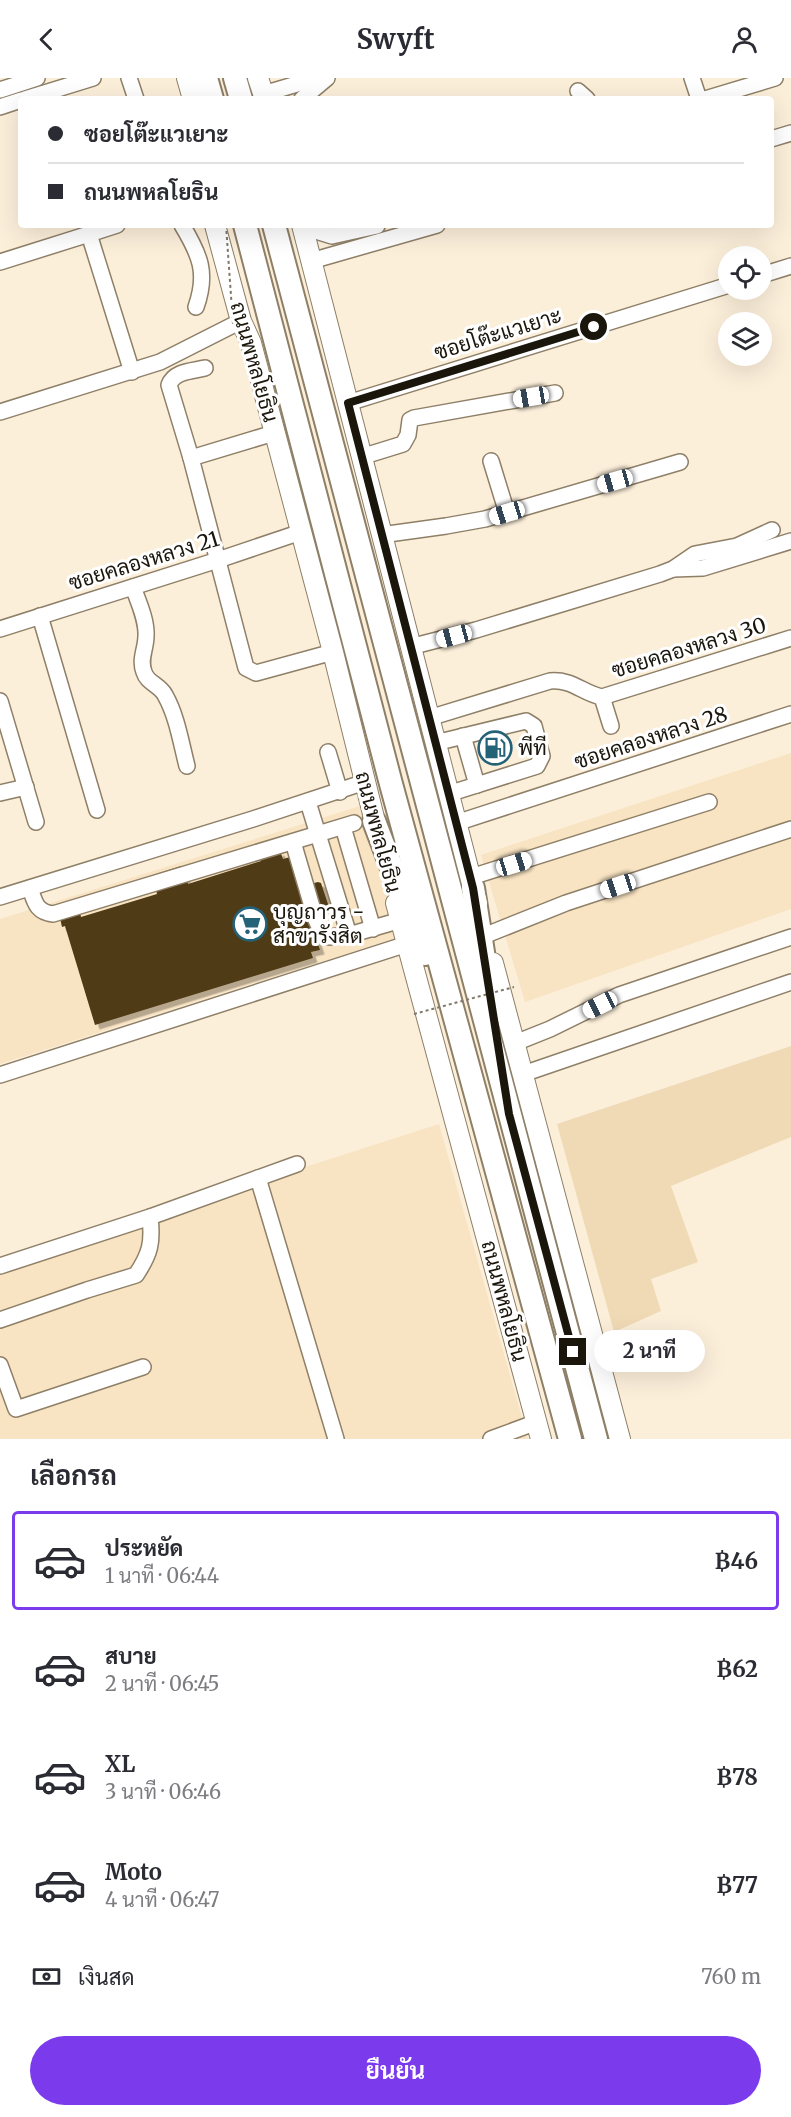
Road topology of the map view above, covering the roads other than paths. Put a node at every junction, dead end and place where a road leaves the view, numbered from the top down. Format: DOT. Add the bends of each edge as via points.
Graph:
graph roads {
  1 [pos="37,78"];
  2 [pos="93,78"];
  3 [pos="129,78"];
  4 [pos="176,78"];
  5 [pos="188,78"];
  6 [pos="206,78"];
  7 [pos="235,78"];
  8 [pos="317,78"];
  9 [pos="327,78"];
  10 [pos="692,78"];
  11 [pos="775,78"];
  12 [pos="266,89"];
  13 [pos="0,90"];
  14 [pos="36,96"];
  15 [pos="135,96"];
  16 [pos="180,96"];
  17 [pos="192,96"];
  18 [pos="211,96"];
  19 [pos="240,96"];
  20 [pos="306,96"];
  21 [pos="698,96"];
  22 [pos="715,96"];
  23 [pos="18,102"];
  24 [pos="0,107"];
  25 [pos="791,133"];
  26 [pos="774,138"];
  27 [pos="107,228"];
  28 [pos="184,228"];
  29 [pos="216,228"];
  30 [pos="227,228"];
  31 [pos="246,228"];
  32 [pos="275,228"];
  33 [pos="303,228"];
  34 [pos="308,228"];
  35 [pos="368,228"];
  36 [pos="426,228"];
  37 [pos="88,234"];
  38 [pos="221,246"];
  39 [pos="197,250"];
  40 [pos="311,261"];
  41 [pos="0,262"];
  42 [pos="791,266"];
  43 [pos="772,272"];
  44 [pos="718,288"];
  45 [pos="196,307"];
  46 [pos="237,323"];
  47 [pos="251,343"];
  48 [pos="205,368"];
  49 [pos="132,372"];
  50 [pos="555,393"];
  51 [pos="348,403"];
  52 [pos="0,412"];
  53 [pos="274,432"];
  54 [pos="361,457"];
  55 [pos="191,458"];
  56 [pos="491,461"];
  57 [pos="680,462"];
  58 [pos="507,513"];
  59 [pos="772,530"];
  60 [pos="301,532"];
  61 [pos="381,535"];
  62 [pos="791,541"];
  63 [pos="218,560"];
  64 [pos="673,569"];
  65 [pos="133,587"];
  66 [pos="40,616"];
  67 [pos="0,628"];
  68 [pos="791,638"];
  69 [pos="410,647"];
  70 [pos="333,652"];
  71 [pos="602,697"];
  72 [pos="0,701"];
  73 [pos="791,714"];
  74 [pos="429,718"];
  75 [pos="3,723"];
  76 [pos="611,726"];
  77 [pos="463,736"];
  78 [pos="435,743"];
  79 [pos="328,752"];
  80 [pos="187,766"];
  81 [pos="364,782"];
  82 [pos="477,785"];
  83 [pos="26,787"];
  84 [pos="340,792"];
  85 [pos="0,793"];
  86 [pos="448,794"];
  87 [pos="308,802"];
  88 [pos="709,802"];
  89 [pos="97,810"];
  90 [pos="36,822"];
  91 [pos="456,823"];
  92 [pos="357,824"];
  93 [pos="791,830"];
  94 [pos="318,834"];
  95 [pos="293,842"];
  96 [pos="472,883"];
  97 [pos="30,888"];
  98 [pos="0,897"];
  99 [pos="401,920"];
  100 [pos="374,929"];
  101 [pos="350,935"];
  102 [pos="486,935"];
  103 [pos="791,937"];
  104 [pos="407,944"];
  105 [pos="791,982"];
  106 [pos="515,1044"];
  107 [pos="523,1074"];
  108 [pos="0,1075"];
  109 [pos="474,1084"];
  110 [pos="509,1114"];
  111 [pos="297,1164"];
  112 [pos="258,1178"];
  113 [pos="150,1217"];
  114 [pos="0,1266"];
  115 [pos="0,1320"];
  116 [pos="0,1365"];
  117 [pos="143,1367"];
  118 [pos="539,1430"];
  119 [pos="336,1439"];
  120 [pos="491,1439"];
  121 [pos="570,1439"];
  122 [pos="596,1439"];
  123 [pos="621,1439"];
  1 -- 13 [label="street"];
  2 -- 14 [label="street"];
  3 -- 15 [label="street"];
  4 -- 16 [label="main road"];
  5 -- 17 [label="main road"];
  6 -- 18 [label="highway"];
  7 -- 19 [label="highway"];
  8 -- 12 [label="street"];
  9 -- 20 [label="street"];
  10 -- 21 [label="street"];
  11 -- 22 [label="street"];
  23 -- 24 [label="street"];
  25 -- 26 [label="street"];
  27 -- 37 [label="street"];
  28 -- 39 [label="street"];
  29 -- 38 [label="main road, ถนนพหลโยธิน"];
  30 -- 47 [label="main road" via="250,317"];
  31 -- 109 [label="highway, ถนนพหลโยธิน"];
  32 -- 110 [label="highway"];
  33 -- 40 [label="main road"];
  34 -- 35 [label="street" via="332,236"];
  36 -- 40 [label="street"];
  37 -- 41 [label="street"];
  37 -- 49 [label="street"];
  38 -- 39 [label="street"];
  38 -- 46 [label="main road, ถนนพหลโยธิน"];
  39 -- 45 [label="street" via="203,285"];
  40 -- 51 [label="main road"];
  42 -- 43 [label="street"];
  44 -- 51 [label="street, ซอยโต๊ะแวเยาะ"];
  46 -- 47 [label="main road, ถนนพหลโยธิน"];
  46 -- 49 [label="street"];
  47 -- 53 [label="main road, ถนนพหลโยธิน"];
  48 -- 55 [label="street" via="176,375 169,385"];
  49 -- 52 [label="street"];
  50 -- 54 [label="street" via="414,418 403,444"];
  51 -- 54 [label="main road"];
  53 -- 55 [label="street"];
  53 -- 60 [label="main road, ถนนพหลโยธิน"];
  54 -- 61 [label="main road"];
  55 -- 63 [label="street"];
  56 -- 58 [label="street"];
  57 -- 58 [label="street"];
  58 -- 61 [label="street"];
  59 -- 64 [label="street" via="737,546 695,554"];
  60 -- 63 [label="street, ซอยคลองหลวง 21"];
  60 -- 70 [label="main road, ถนนพหลโยธิน"];
  61 -- 69 [label="main road"];
  62 -- 64 [label="street" via="703,568"];
  63 -- 65 [label="street, ซอยคลองหลวง 21"];
  63 -- 70 [label="street" via="246,668 256,673"];
  64 -- 69 [label="street"];
  65 -- 66 [label="street, ซอยคลองหลวง 21"];
  65 -- 80 [label="street" via="146,628 144,674 160,687 168,702"];
  66 -- 67 [label="street, ซอยคลองหลวง 21"];
  66 -- 89 [label="street"];
  68 -- 71 [label="street, ซอยคลองหลวง 30"];
  69 -- 74 [label="main road"];
  70 -- 81 [label="main road, ถนนพหลโยธิน"];
  71 -- 74 [label="street, ซอยคลองหลวง 30" via="570,682 550,681"];
  71 -- 76 [label="street"];
  72 -- 75 [label="street"];
  73 -- 91 [label="street, ซอยคลองหลวง 28"];
  74 -- 78 [label="main road"];
  75 -- 83 [label="street"];
  77 -- 78 [label="street"];
  77 -- 82 [label="street"];
  77 -- 82 [label="street" via="526,721 534,726 542,756 537,766"];
  78 -- 86 [label="main road"];
  79 -- 84 [label="street"];
  81 -- 84 [label="street"];
  81 -- 92 [label="main road, ถนนพหลโยธิน"];
  82 -- 86 [label="street"];
  83 -- 85 [label="street"];
  83 -- 90 [label="street"];
  84 -- 87 [label="street"];
  86 -- 91 [label="main road"];
  87 -- 94 [label="street"];
  87 -- 97 [label="street"];
  88 -- 96 [label="street"];
  91 -- 96 [label="main road"];
  92 -- 94 [label="street"];
  92 -- 99 [label="main road, ถนนพหลโยธิน"];
  92 -- 100 [label="street"];
  92 -- 109 [label="highway"];
  93 -- 102 [label="street" via="566,903"];
  94 -- 95 [label="street"];
  94 -- 101 [label="street"];
  95 -- 97 [label="street" via="53,914 37,908"];
  95 -- 101 [label="street" via="321,931 329,938"];
  96 -- 102 [label="main road"];
  96 -- 110 [label="highway"];
  97 -- 98 [label="street"];
  99 -- 100 [label="street"];
  99 -- 104 [label="main road, ถนนพหลโยธิน"];
  100 -- 101 [label="street"];
  102 -- 106 [label="main road"];
  103 -- 106 [label="street" via="619,995"];
  104 -- 108 [label="street"];
  104 -- 118 [label="main road, ถนนพหลโยธิน"];
  105 -- 107 [label="street"];
  106 -- 107 [label="main road"];
  107 -- 123 [label="main road"];
  109 -- 121 [label="highway, ถนนพหลโยธิน"];
  110 -- 122 [label="highway"];
  111 -- 112 [label="street"];
  112 -- 113 [label="street"];
  112 -- 119 [label="street"];
  113 -- 114 [label="street"];
  113 -- 115 [label="street" via="148,1257 136,1275"];
  116 -- 117 [label="street" via="16,1409"];
  118 -- 120 [label="street"];
}
